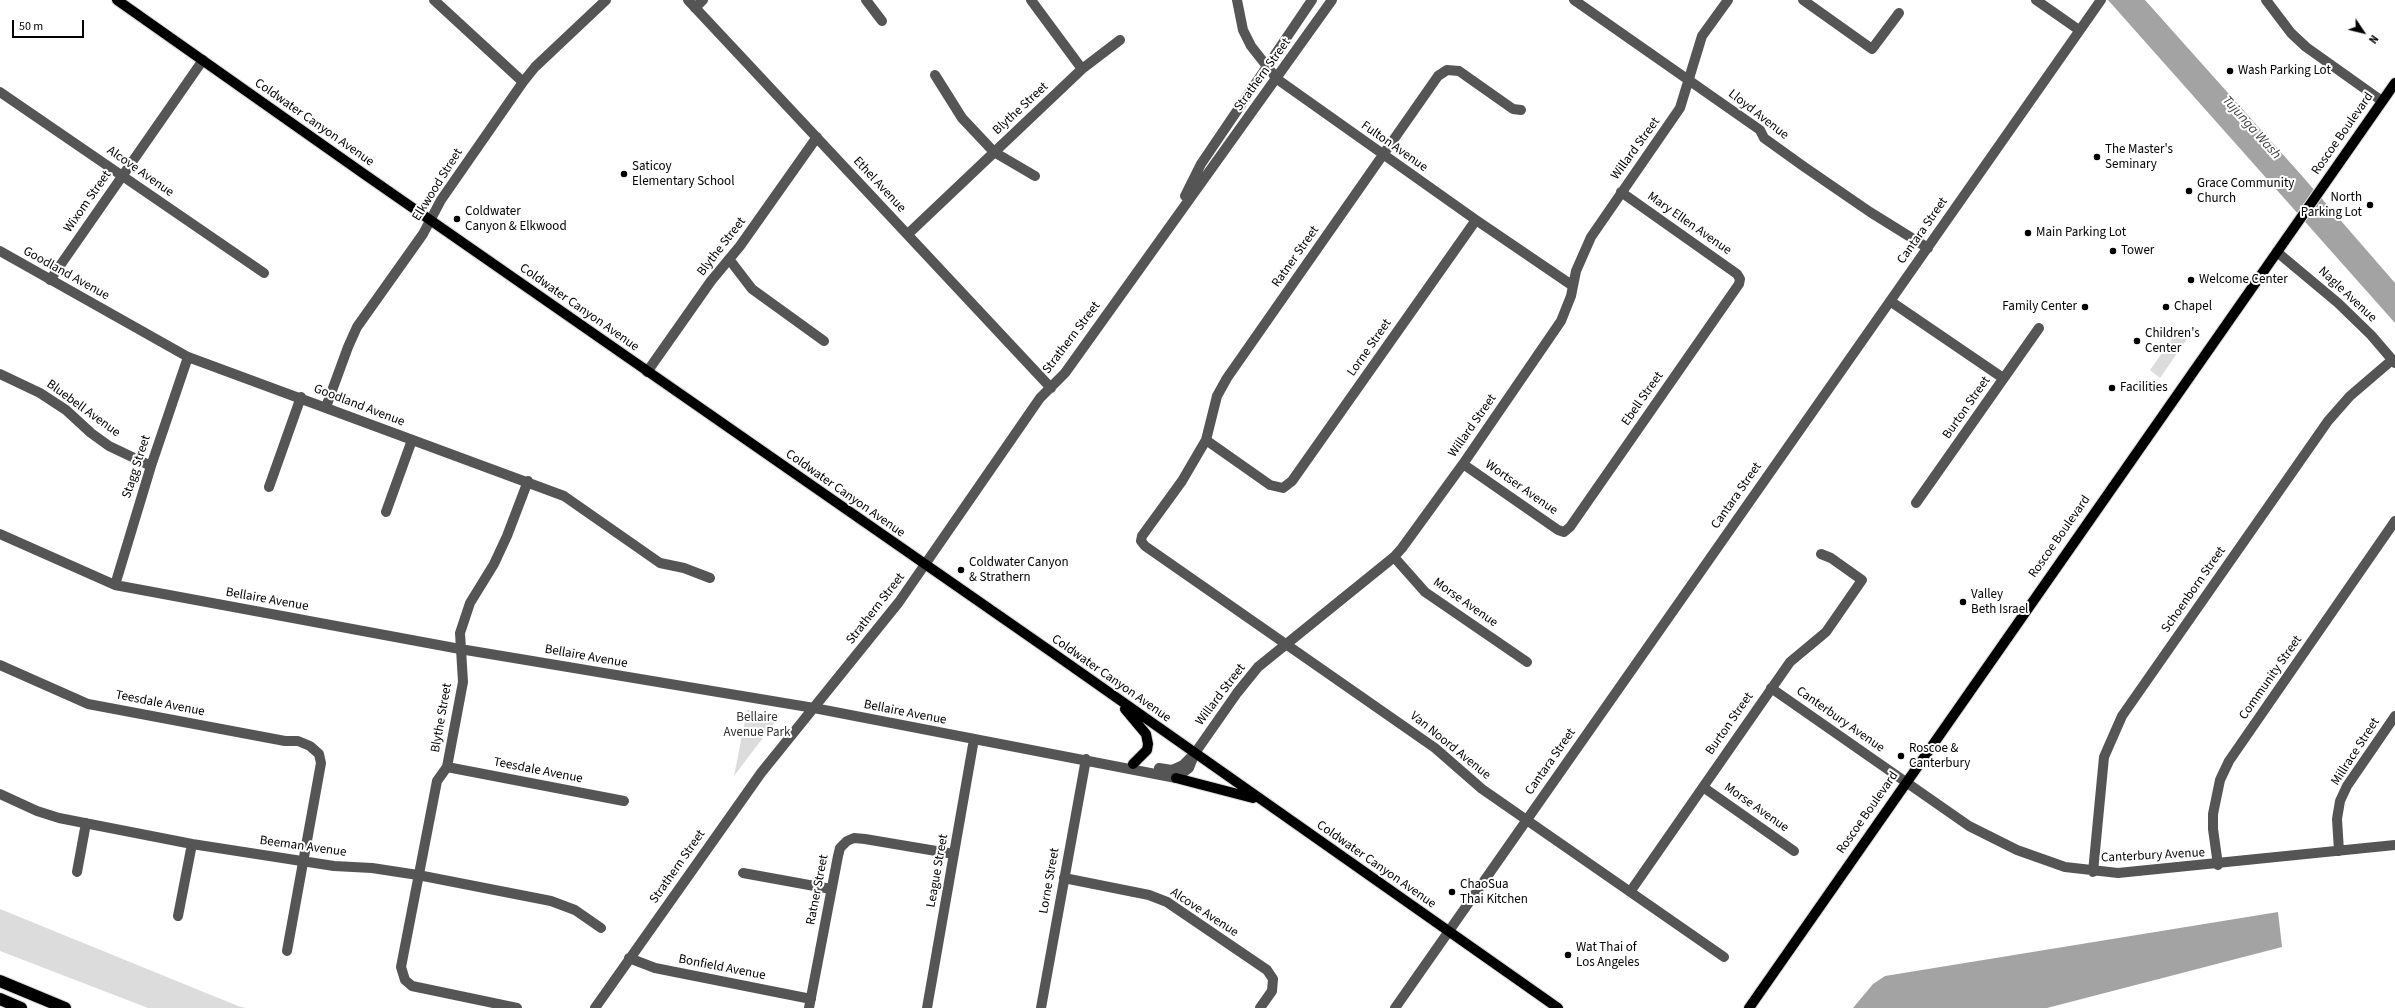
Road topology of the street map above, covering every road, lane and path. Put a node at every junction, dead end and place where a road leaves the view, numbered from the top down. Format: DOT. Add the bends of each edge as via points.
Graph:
graph roads {
  1 [pos="117,0"];
  2 [pos="434,0"];
  3 [pos="606,0"];
  4 [pos="688,0"];
  5 [pos="703,0"];
  6 [pos="866,0"];
  7 [pos="1030,0"];
  8 [pos="1237,0"];
  9 [pos="1312,0"];
  10 [pos="1332,0"];
  11 [pos="1574,0"];
  12 [pos="1728,0"];
  13 [pos="1803,0"];
  14 [pos="2036,0"];
  15 [pos="2266,0"];
  16 [pos="2100,1"];
  17 [pos="695,8"];
  18 [pos="1899,13"];
  19 [pos="882,21"];
  20 [pos="2080,30"];
  21 [pos="1120,40"];
  22 [pos="203,60"];
  23 [pos="1266,66"];
  24 [pos="1082,69"];
  25 [pos="935,75"];
  26 [pos="1277,79"];
  27 [pos="1688,80"];
  28 [pos="523,82"];
  29 [pos="2395,82"];
  30 [pos="0,92"];
  31 [pos="2382,101"];
  32 [pos="1521,110"];
  33 [pos="817,137"];
  34 [pos="994,152"];
  35 [pos="1383,155"];
  36 [pos="122,175"];
  37 [pos="1034,176"];
  38 [pos="1621,192"];
  39 [pos="430,220"];
  40 [pos="1476,220"];
  41 [pos="1171,223"];
  42 [pos="908,234"];
  43 [pos="1928,248"];
  44 [pos="0,251"];
  45 [pos="2277,252"];
  46 [pos="729,259"];
  47 [pos="264,273"];
  48 [pos="1740,279"];
  49 [pos="50,280"];
  50 [pos="1573,286"];
  51 [pos="1890,301"];
  52 [pos="2039,328"];
  53 [pos="824,341"];
  54 [pos="188,357"];
  55 [pos="2394,361"];
  56 [pos="647,372"];
  57 [pos="0,374"];
  58 [pos="2003,378"];
  59 [pos="1051,388"];
  60 [pos="301,398"];
  61 [pos="326,407"];
  62 [pos="412,440"];
  63 [pos="1206,440"];
  64 [pos="1463,464"];
  65 [pos="151,466"];
  66 [pos="528,481"];
  67 [pos="269,487"];
  68 [pos="1916,503"];
  69 [pos="386,512"];
  70 [pos="2395,521"];
  71 [pos="1564,532"];
  72 [pos="0,534"];
  73 [pos="1141,541"];
  74 [pos="1821,554"];
  75 [pos="1394,557"];
  76 [pos="925,566"];
  77 [pos="710,578"];
  78 [pos="115,585"];
  79 [pos="1287,644"];
  80 [pos="460,649"];
  81 [pos="1527,662"];
  82 [pos="0,665"];
  83 [pos="1771,688"];
  84 [pos="1117,700"];
  85 [pos="814,708"];
  86 [pos="2395,716"];
  87 [pos="974,739"];
  88 [pos="1195,754"];
  89 [pos="1086,760"];
  90 [pos="1133,764"];
  91 [pos="447,767"];
  92 [pos="1176,778"];
  93 [pos="1906,781"];
  94 [pos="1703,787"];
  95 [pos="0,794"];
  96 [pos="1261,800"];
  97 [pos="624,801"];
  98 [pos="1527,820"];
  99 [pos="86,823"];
  100 [pos="192,844"];
  101 [pos="2395,845"];
  102 [pos="1794,851"];
  103 [pos="2339,851"];
  104 [pos="954,854"];
  105 [pos="303,861"];
  106 [pos="2218,865"];
  107 [pos="77,872"];
  108 [pos="2093,872"];
  109 [pos="743,873"];
  110 [pos="418,875"];
  111 [pos="1064,878"];
  112 [pos="831,889"];
  113 [pos="1630,892"];
  114 [pos="178,916"];
  115 [pos="601,928"];
  116 [pos="1449,932"];
  117 [pos="287,951"];
  118 [pos="630,958"];
  119 [pos="1724,958"];
  120 [pos="0,981"];
  121 [pos="0,1000"];
  122 [pos="810,1004"];
  123 [pos="21,1008"];
  124 [pos="65,1008"];
  125 [pos="517,1008"];
  126 [pos="595,1008"];
  127 [pos="927,1008"];
  128 [pos="1041,1008"];
  129 [pos="1260,1008"];
  130 [pos="1395,1008"];
  131 [pos="1558,1008"];
  132 [pos="1749,1008"];
  1 -- 22 [label="main road, Coldwater Canyon Avenue"];
  2 -- 28 [label="street"];
  3 -- 28 [label="street, Elkwood Street" via="535,67"];
  4 -- 17 [label="street, Ethel Avenue"];
  5 -- 17 [label="street"];
  6 -- 19 [label="street"];
  7 -- 24 [label="street"];
  8 -- 23 [label="street, Fulton Avenue" via="1243,30"];
  9 -- 23 [label="street, Strathern Street"];
  10 -- 26 [label="street, Strathern Street"];
  11 -- 27 [label="street, Lloyd Avenue"];
  12 -- 27 [label="street, Willard Street" via="1702,36"];
  13 -- 18 [label="street" via="1872,49"];
  14 -- 20 [label="street"];
  15 -- 31 [label="street" via="2291,33 2306,47"];
  16 -- 20 [label="street, Cantara Street"];
  17 -- 33 [label="street, Ethel Avenue"];
  20 -- 43 [label="street, Cantara Street"];
  21 -- 24 [label="street, Blythe Street"];
  22 -- 36 [label="street, Wixom Street"];
  22 -- 39 [label="main road, Coldwater Canyon Avenue"];
  23 -- 26 [label="street, Fulton Avenue"];
  23 -- 41 [label="street, Strathern Street" via="1201,164"];
  24 -- 34 [label="street, Blythe Street"];
  25 -- 34 [label="street" via="962,118"];
  26 -- 35 [label="street, Fulton Avenue"];
  26 -- 41 [label="street, Strathern Street"];
  27 -- 38 [label="street, Willard Street" via="1680,108"];
  27 -- 43 [label="street, Lloyd Avenue" via="1760,130 1764,138 1803,166"];
  28 -- 39 [label="street, Elkwood Street" via="441,200"];
  29 -- 31 [label="main road, Roscoe Boulevard"];
  30 -- 36 [label="street, Alcove Avenue"];
  31 -- 45 [label="main road, Roscoe Boulevard"];
  32 -- 35 [label="street, Ratner Street" via="1513,109 1459,71 1447,70 1438,76"];
  33 -- 42 [label="street, Ethel Avenue"];
  33 -- 46 [label="street, Blythe Street"];
  34 -- 37 [label="street"];
  34 -- 42 [label="street, Blythe Street"];
  35 -- 40 [label="street, Fulton Avenue"];
  35 -- 63 [label="street, Ratner Street" via="1227,378 1218,396"];
  36 -- 47 [label="street, Alcove Avenue"];
  36 -- 49 [label="street, Wixom Street"];
  38 -- 48 [label="street, Mary Ellen Avenue" via="1737,274"];
  38 -- 50 [label="street, Willard Street" via="1588,242"];
  39 -- 56 [label="main road, Coldwater Canyon Avenue"];
  39 -- 61 [label="street, Elkwood Street" via="423,234 357,327"];
  40 -- 50 [label="street, Fulton Avenue"];
  40 -- 63 [label="street, Lorne Street" via="1292,481 1283,488 1270,486"];
  41 -- 59 [label="street, Strathern Street" via="1065,373"];
  42 -- 59 [label="street, Ethel Avenue"];
  43 -- 51 [label="street, Cantara Street"];
  44 -- 49 [label="street, Goodland Avenue"];
  45 -- 55 [label="street, Nagle Avenue" via="2338,303"];
  45 -- 93 [label="main road, Roscoe Boulevard"];
  46 -- 53 [label="street" via="752,289"];
  46 -- 56 [label="street, Blythe Street"];
  48 -- 71 [label="street, Ebell Street" via="1570,527"];
  49 -- 54 [label="street, Goodland Avenue"];
  50 -- 64 [label="street, Willard Street" via="1561,320"];
  51 -- 58 [label="street"];
  51 -- 98 [label="street, Cantara Street"];
  52 -- 58 [label="street, Burton Street"];
  54 -- 60 [label="street, Goodland Avenue"];
  54 -- 65 [label="street, Stagg Street"];
  55 -- 108 [label="street, Schoenborn Street" via="2350,396 2328,421 2122,716 2104,757"];
  56 -- 76 [label="main road, Coldwater Canyon Avenue"];
  57 -- 65 [label="street, Bluebell Avenue" via="40,393 66,410 109,446"];
  58 -- 68 [label="street, Burton Street"];
  59 -- 76 [label="street, Strathern Street" via="1040,398"];
  60 -- 61 [label="street, Goodland Avenue"];
  60 -- 67 [label="street"];
  61 -- 62 [label="street, Goodland Avenue"];
  62 -- 66 [label="street, Goodland Avenue"];
  62 -- 69 [label="street"];
  63 -- 73 [label="street, Ratner Street" via="1182,481"];
  64 -- 71 [label="street, Wortser Avenue"];
  64 -- 75 [label="street, Willard Street"];
  65 -- 78 [label="street, Stagg Street"];
  66 -- 77 [label="street, Goodland Avenue" via="564,496 660,563 684,568"];
  66 -- 80 [label="street, Blythe Street" via="507,536 464,617"];
  70 -- 106 [label="street, Community Street" via="2229,761 2219,786 2213,814"];
  72 -- 78 [label="street, Bellaire Avenue"];
  73 -- 79 [label="street, Van Noord Avenue"];
  74 -- 83 [label="street, Burton Street" via="1862,580 1826,632 1790,662"];
  75 -- 79 [label="street, Willard Street"];
  75 -- 81 [label="street, Morse Avenue" via="1426,592"];
  76 -- 84 [label="main road, Coldwater Canyon Avenue"];
  76 -- 85 [label="street, Strathern Street"];
  78 -- 80 [label="street, Bellaire Avenue"];
  79 -- 88 [label="street, Willard Street" via="1270,656 1247,679"];
  79 -- 98 [label="street, Van Noord Avenue" via="1435,748 1482,789"];
  80 -- 85 [label="street, Bellaire Avenue"];
  80 -- 91 [label="street, Blythe Street" via="463,682"];
  82 -- 105 [label="street, Teesdale Avenue" via="88,704 285,741 298,741 310,746 319,754 321,763"];
  83 -- 93 [label="street, Canterbury Avenue"];
  83 -- 94 [label="street, Burton Street"];
  84 -- 88 [label="main road, Coldwater Canyon Avenue"];
  84 -- 90 [label="main road" via="1146,734 1147,750"];
  85 -- 87 [label="street, Bellaire Avenue"];
  85 -- 118 [label="street, Strathern Street" via="735,807"];
  86 -- 103 [label="street, Millrace Street" via="2347,786 2340,801 2337,819"];
  87 -- 89 [label="street, Bellaire Avenue"];
  87 -- 104 [label="street, League Street"];
  88 -- 90 [label="street, Willard Street" via="1178,769"];
  88 -- 92 [label="street" via="1188,768"];
  88 -- 96 [label="main road, Coldwater Canyon Avenue"];
  89 -- 90 [label="street, Willard Street" via="1098,758"];
  89 -- 92 [label="street, Bellaire Avenue"];
  89 -- 111 [label="street, Lorne Street"];
  91 -- 97 [label="street, Teesdale Avenue"];
  91 -- 110 [label="street, Blythe Street" via="437,780"];
  92 -- 96 [label="main road"];
  93 -- 108 [label="street, Canterbury Avenue" via="1991,839 2043,860"];
  93 -- 132 [label="main road, Roscoe Boulevard"];
  94 -- 102 [label="street, Morse Avenue"];
  94 -- 113 [label="street, Burton Street"];
  95 -- 99 [label="street, Beeman Avenue" via="37,811"];
  96 -- 116 [label="main road, Coldwater Canyon Avenue"];
  98 -- 113 [label="street, Van Noord Avenue"];
  98 -- 116 [label="street, Cantara Street"];
  99 -- 100 [label="street, Beeman Avenue"];
  99 -- 107 [label="street"];
  100 -- 105 [label="street, Beeman Avenue"];
  100 -- 114 [label="street"];
  101 -- 103 [label="street, Canterbury Avenue"];
  103 -- 106 [label="street, Canterbury Avenue"];
  104 -- 112 [label="street, Ratner Street" via="854,838 840,848"];
  104 -- 127 [label="street, League Street"];
  105 -- 110 [label="street, Beeman Avenue"];
  105 -- 117 [label="street"];
  106 -- 108 [label="street, Canterbury Avenue" via="2118,874"];
  109 -- 112 [label="street"];
  110 -- 115 [label="street, Beeman Avenue" via="551,901 575,910"];
  110 -- 125 [label="street, Blythe Street" via="401,967 405,980 412,986"];
  111 -- 128 [label="street, Lorne Street"];
  111 -- 129 [label="street, Alcove Avenue" via="1149,895 1166,902 1267,970 1273,979 1272,991"];
  112 -- 122 [label="street, Ratner Street"];
  113 -- 119 [label="street, Van Noord Avenue"];
  116 -- 130 [label="street, Cantara Street"];
  116 -- 131 [label="main road, Coldwater Canyon Avenue"];
  118 -- 122 [label="street, Bonfield Avenue" via="655,968"];
  118 -- 126 [label="street, Strathern Street"];
  120 -- 124 [label="highway"];
  121 -- 123 [label="highway"];
}
